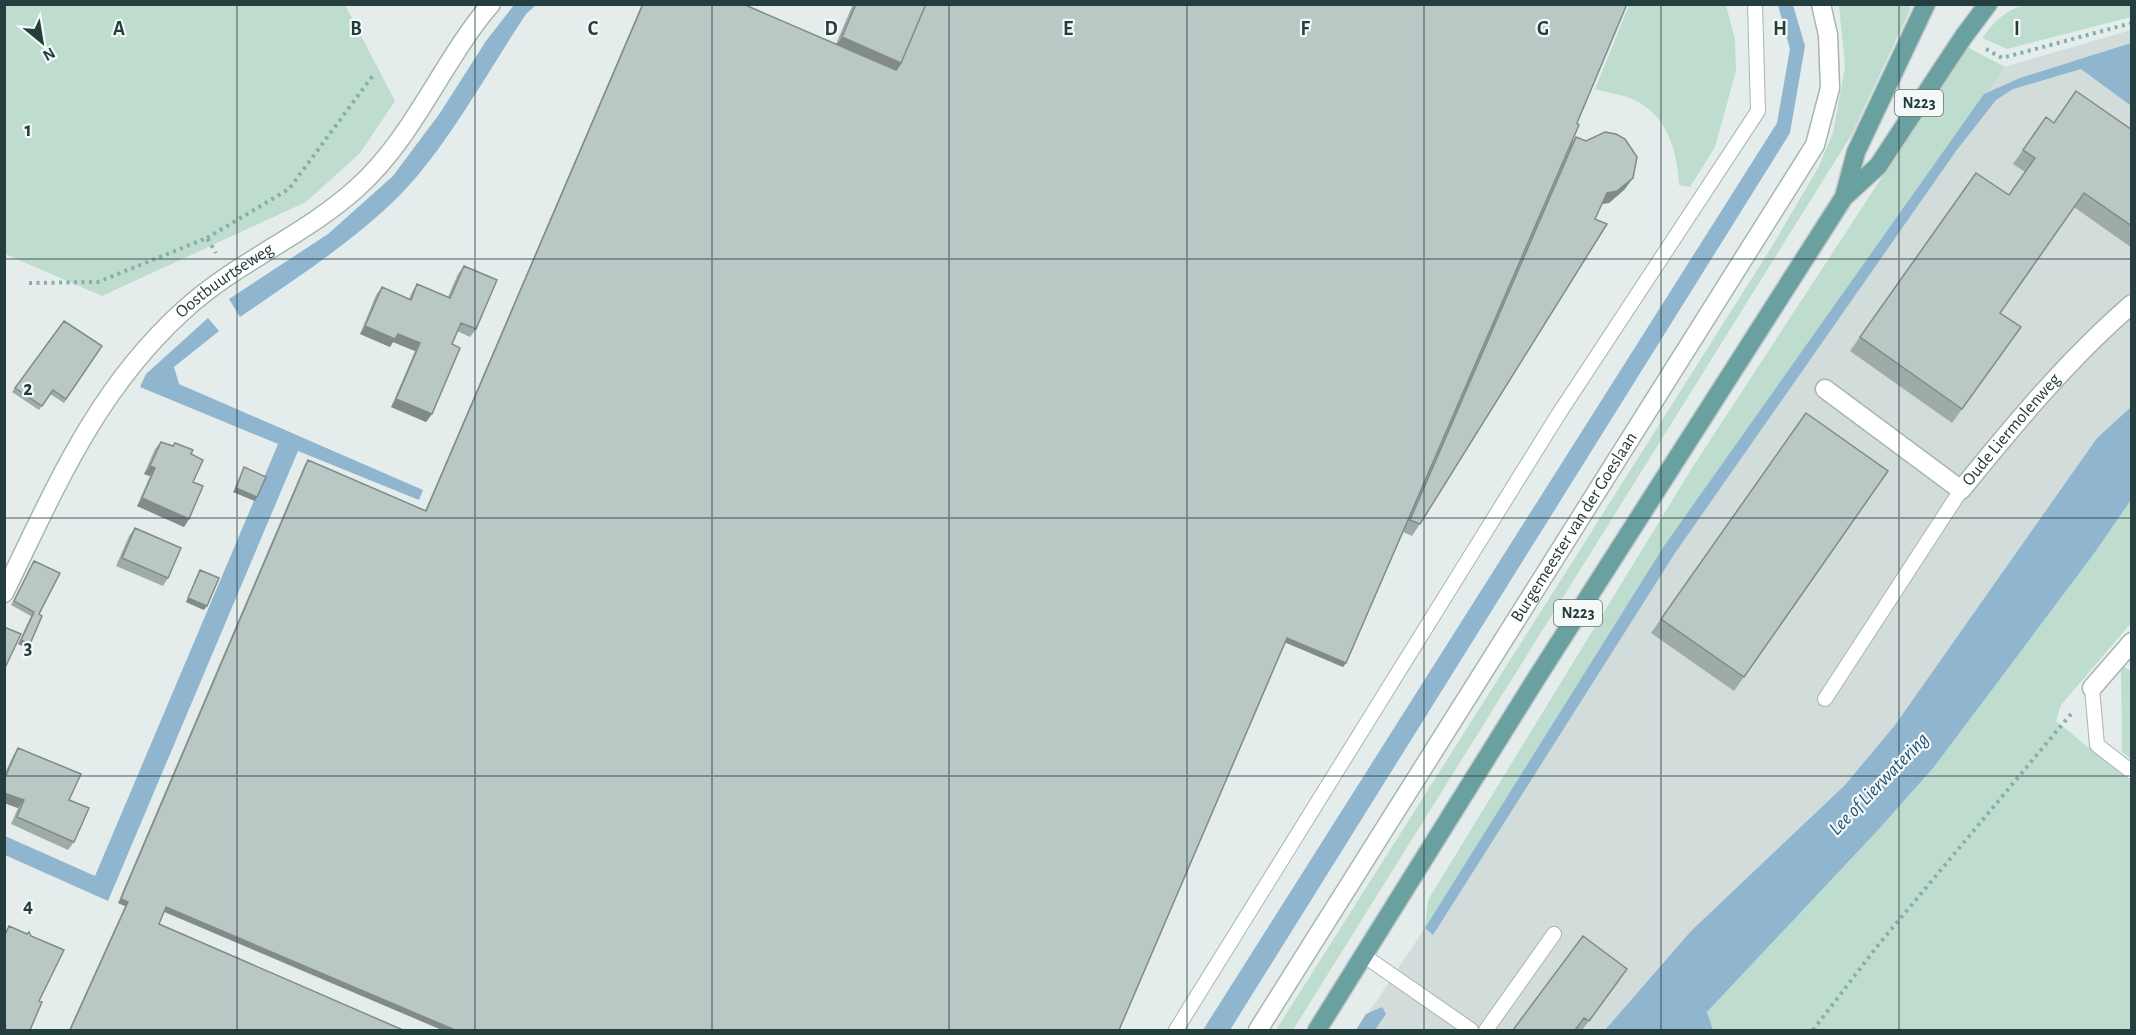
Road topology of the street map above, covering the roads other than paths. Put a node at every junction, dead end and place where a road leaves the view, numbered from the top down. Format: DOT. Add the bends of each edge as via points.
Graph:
graph roads {
  1 [pos="491,4"];
  2 [pos="1755,4"];
  3 [pos="1821,4"];
  4 [pos="1926,4"];
  5 [pos="1988,4"];
  6 [pos="1844,197"];
  7 [pos="2132,304"];
  8 [pos="1825,389"];
  9 [pos="1961,490"];
  10 [pos="4,593"];
  11 [pos="2132,642"];
  12 [pos="2092,688"];
  13 [pos="1825,699"];
  14 [pos="2132,772"];
  15 [pos="1554,934"];
  16 [pos="1363,955"];
  17 [pos="1176,1030"];
  18 [pos="1258,1030"];
  19 [pos="1317,1030"];
  20 [pos="1471,1030"];
  21 [pos="1486,1030"];
  1 -- 10 [label="street, Oostbuurtseweg" via="397,143 359,187 310,226 229,274 130,364 74,450"];
  2 -- 17 [label="lane" via="1758,111 1558,415"];
  3 -- 18 [label="street, Burgemeester van der Goeslaan" via="1828,35 1830,88 1815,145"];
  4 -- 6 [label="main road, N223" via="1856,152"];
  5 -- 6 [label="main road, N223" via="1878,165"];
  6 -- 16 [label="main road, N223"];
  7 -- 9 [label="street, Oude Liermolenweg" via="2100,331 2024,413"];
  8 -- 9 [label="street, Oude Liermolenweg"];
  9 -- 13 [label="lane"];
  11 -- 12 [label="street"];
  12 -- 14 [label="lane" via="2097,745"];
  15 -- 21 [label="lane"];
  16 -- 19 [label="main road, N223"];
  16 -- 20 [label="lane"];
}
